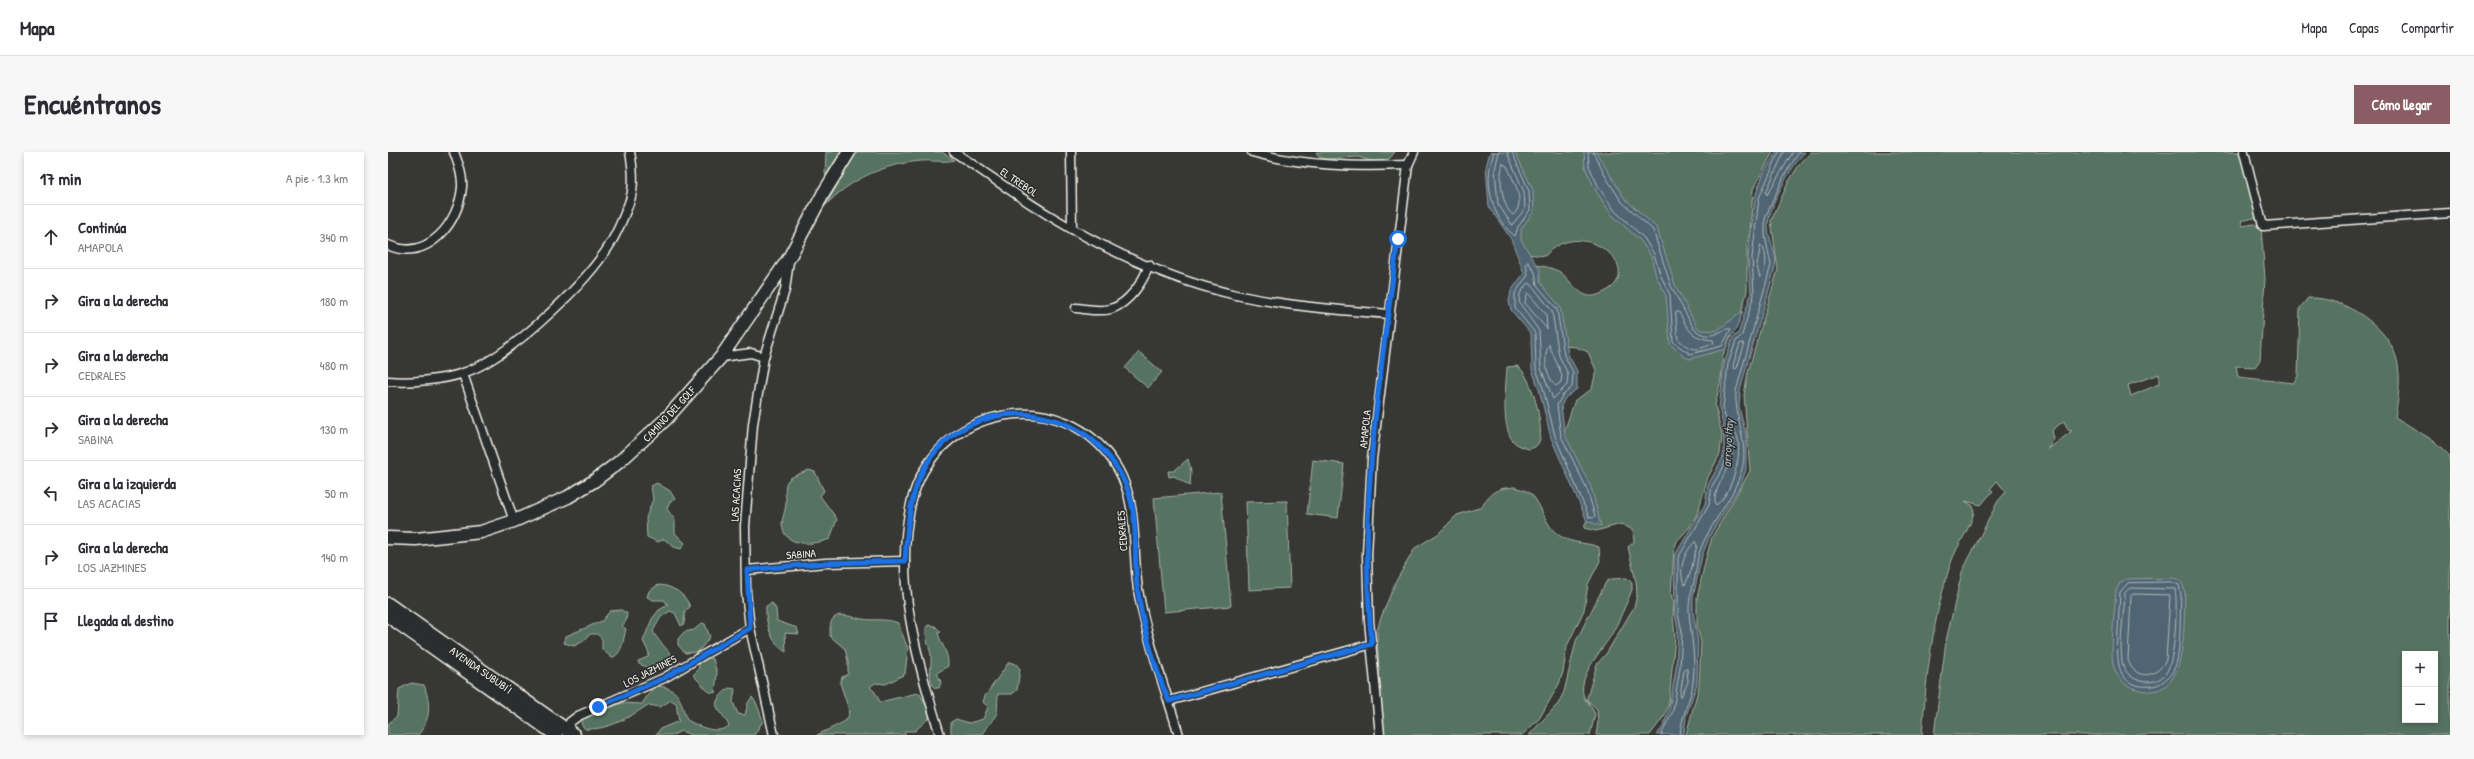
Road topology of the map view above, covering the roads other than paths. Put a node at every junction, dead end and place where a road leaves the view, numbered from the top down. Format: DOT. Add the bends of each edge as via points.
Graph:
graph roads {
  1 [pos="454,152"];
  2 [pos="630,152"];
  3 [pos="849,152"];
  4 [pos="954,152"];
  5 [pos="1071,152"];
  6 [pos="1252,152"];
  7 [pos="1414,152"];
  8 [pos="2244,152"];
  9 [pos="1408,165"];
  10 [pos="2450,214"];
  11 [pos="1072,229"];
  12 [pos="388,245"];
  13 [pos="789,258"];
  14 [pos="1149,265"];
  15 [pos="1076,308"];
  16 [pos="1389,314"];
  17 [pos="721,357"];
  18 [pos="764,357"];
  19 [pos="463,374"];
  20 [pos="388,381"];
  21 [pos="514,521"];
  22 [pos="388,538"];
  23 [pos="905,561"];
  24 [pos="747,570"];
  25 [pos="388,604"];
  26 [pos="388,616"];
  27 [pos="750,628"];
  28 [pos="1372,644"];
  29 [pos="1169,701"];
  30 [pos="570,734"];
  31 [pos="556,735"];
  32 [pos="774,735"];
  33 [pos="940,735"];
  34 [pos="1179,735"];
  35 [pos="1380,735"];
  1 -- 12 [label="street" via="460,168 462,186 459,205 442,235 425,246 415,248 404,250"];
  2 -- 19 [label="street" via="633,180 630,202 606,252 528,332 505,350"];
  3 -- 13 [label="street, CAMINO DEL GOLF"];
  4 -- 11 [label="street, EL TREBOL"];
  5 -- 11 [label="street"];
  6 -- 9 [label="street" via="1299,161 1346,165"];
  7 -- 9 [label="street, AMAPOLA"];
  8 -- 10 [label="street" via="2263,226"];
  9 -- 16 [label="street, AMAPOLA"];
  11 -- 14 [label="street, EL TREBOL"];
  13 -- 17 [label="street, CAMINO DEL GOLF"];
  13 -- 18 [label="street, LAS ACACIAS" via="785,290"];
  14 -- 15 [label="street" via="1142,283 1121,304 1098,311"];
  14 -- 16 [label="street, EL TREBOL" via="1196,284 1242,296 1322,309"];
  16 -- 28 [label="street, AMAPOLA" via="1372,459 1367,555"];
  17 -- 18 [label="street" via="751,353"];
  17 -- 21 [label="street, CAMINO DEL GOLF" via="666,420 619,462 568,497"];
  18 -- 24 [label="street, LAS ACACIAS" via="747,477"];
  19 -- 20 [label="street" via="424,380"];
  19 -- 21 [label="street"];
  21 -- 22 [label="street, CAMINO DEL GOLF" via="481,532 416,539"];
  23 -- 24 [label="street, SABINA" via="826,563"];
  23 -- 29 [label="street, CEDRALES" via="908,517 917,483 938,449 961,430 990,417 1011,414 1033,414 1076,428 1094,440 1111,459 1128,493 1133,511 1139,598 1158,673"];
  23 -- 33 [label="street, CEDRALES" via="913,638"];
  24 -- 27 [label="street, LAS ACACIAS"];
  25 -- 30 [label="street, AVENIDA SUBUBI'I"];
  26 -- 31 [label="street, AVENIDA SUBUBI'I"];
  27 -- 30 [label="street, LOS JAZMINES" via="664,678 578,716 570,722"];
  27 -- 32 [label="street, LAS ACACIAS"];
  28 -- 29 [label="street"];
  28 -- 35 [label="street, AMAPOLA"];
  29 -- 34 [label="street, CEDRALES"];
}
